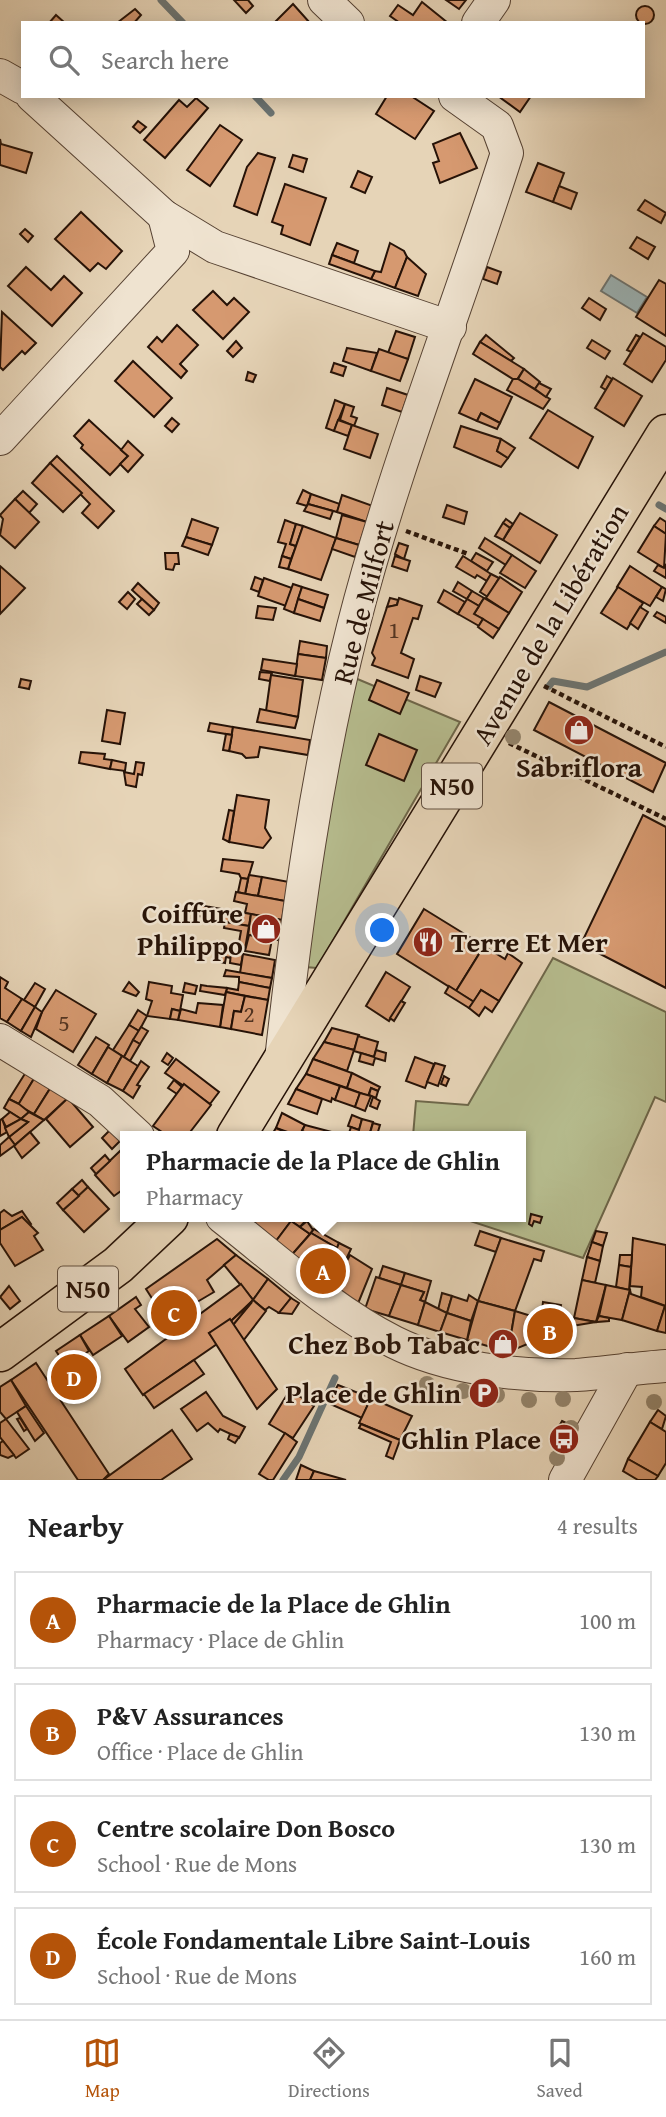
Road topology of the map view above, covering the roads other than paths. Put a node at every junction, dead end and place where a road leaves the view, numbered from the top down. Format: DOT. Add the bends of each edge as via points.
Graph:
graph roads {
  1 [pos="324,0"];
  2 [pos="494,0"];
  3 [pos="346,21"];
  4 [pos="479,21"];
  5 [pos="0,75"];
  6 [pos="21,87"];
  7 [pos="34,98"];
  8 [pos="458,98"];
  9 [pos="164,216"];
  10 [pos="215,247"];
  11 [pos="173,251"];
  12 [pos="450,327"];
  13 [pos="666,434"];
  14 [pos="0,439"];
  15 [pos="0,1040"];
  16 [pos="281,1065"];
  17 [pos="133,1131"];
  18 [pos="239,1131"];
  19 [pos="164,1222"];
  20 [pos="228,1222"];
  21 [pos="0,1352"];
  22 [pos="666,1366"];
  23 [pos="627,1369"];
  24 [pos="565,1480"];
  1 -- 3 [label="street"];
  2 -- 4 [label="street"];
  5 -- 6 [label="street"];
  7 -- 9 [label="street"];
  8 -- 12 [label="street, Rue de Milfort" via="497,126 507,153"];
  9 -- 10 [label="street"];
  9 -- 11 [label="street"];
  10 -- 11 [label="street"];
  10 -- 12 [label="street"];
  11 -- 14 [label="street"];
  12 -- 16 [label="street, Rue de Milfort" via="353,625 327,740 297,913"];
  13 -- 16 [label="main road, Avenue de la Libération / N50"];
  15 -- 17 [label="street" via="100,1101"];
  16 -- 18 [label="main road, Avenue de la Libération / N50"];
  19 -- 21 [label="main road, N50" via="118,1265"];
  20 -- 23 [label="street" via="350,1317 396,1343 452,1362 519,1372 575,1375"];
  22 -- 23 [label="street"];
  23 -- 24 [label="street"];
}
